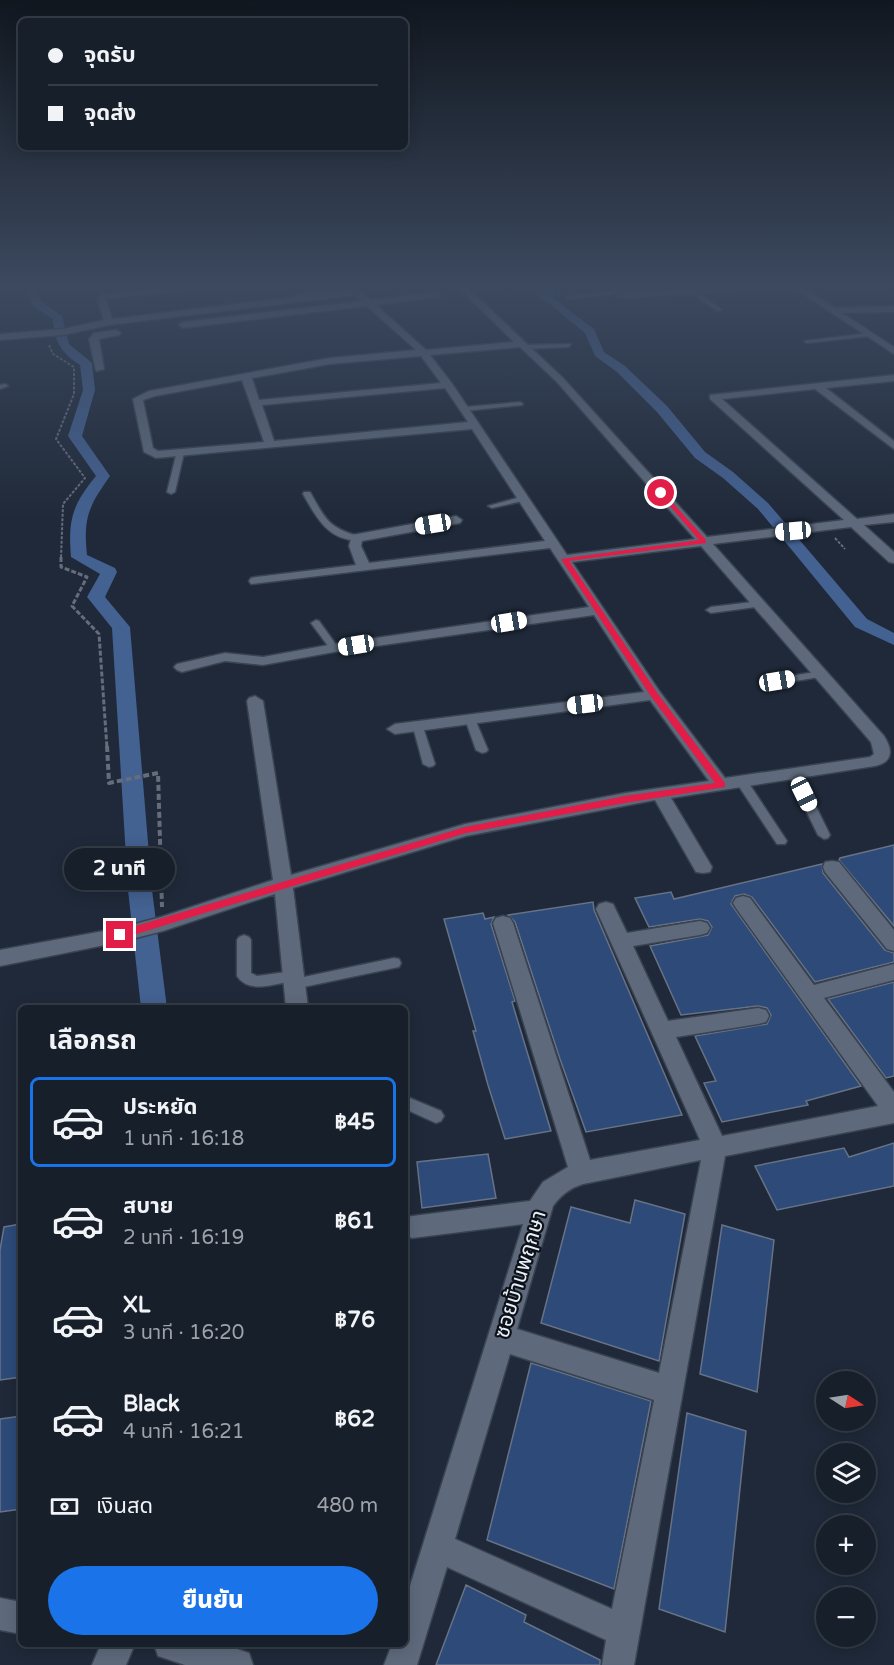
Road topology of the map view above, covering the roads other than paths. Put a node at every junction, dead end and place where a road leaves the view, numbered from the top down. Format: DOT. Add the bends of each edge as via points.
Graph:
graph roads {
  1 [pos="99,366"];
  2 [pos="304,366"];
  3 [pos="433,366"];
  4 [pos="544,366"];
  5 [pos="99,369"];
  6 [pos="246,376"];
  7 [pos="894,378"];
  8 [pos="448,385"];
  9 [pos="818,387"];
  10 [pos="255,403"];
  11 [pos="520,404"];
  12 [pos="465,409"];
  13 [pos="475,425"];
  14 [pos="270,444"];
  15 [pos="894,446"];
  16 [pos="180,453"];
  17 [pos="171,492"];
  18 [pos="307,494"];
  19 [pos="524,498"];
  20 [pos="492,506"];
  21 [pos="894,518"];
  22 [pos="456,520"];
  23 [pos="853,524"];
  24 [pos="356,538"];
  25 [pos="704,542"];
  26 [pos="555,544"];
  27 [pos="565,559"];
  28 [pos="894,559"];
  29 [pos="364,568"];
  30 [pos="256,581"];
  31 [pos="760,604"];
  32 [pos="597,610"];
  33 [pos="711,610"];
  34 [pos="316,623"];
  35 [pos="334,648"];
  36 [pos="182,668"];
  37 [pos="822,674"];
  38 [pos="777,681"];
  39 [pos="654,695"];
  40 [pos="255,701"];
  41 [pos="470,719"];
  42 [pos="418,727"];
  43 [pos="395,729"];
  44 [pos="482,750"];
  45 [pos="888,753"];
  46 [pos="429,764"];
  47 [pos="794,774"];
  48 [pos="742,782"];
  49 [pos="721,785"];
  50 [pos="661,795"];
  51 [pos="824,835"];
  52 [pos="781,841"];
  53 [pos="703,867"];
  54 [pos="832,867"];
  55 [pos="283,884"];
  56 [pos="743,903"];
  57 [pos="606,909"];
  58 [pos="503,923"];
  59 [pos="700,928"];
  60 [pos="244,940"];
  61 [pos="621,941"];
  62 [pos="894,944"];
  63 [pos="0,958"];
  64 [pos="394,963"];
  65 [pos="894,972"];
  66 [pos="294,980"];
  67 [pos="809,994"];
  68 [pos="297,1005"];
  69 [pos="758,1016"];
  70 [pos="662,1031"];
  71 [pos="408,1103"];
  72 [pos="894,1112"];
  73 [pos="436,1116"];
  74 [pos="714,1147"];
  75 [pos="582,1173"];
  76 [pos="540,1211"];
  77 [pos="412,1226"];
  78 [pos="501,1338"];
  79 [pos="670,1391"];
  80 [pos="438,1547"];
  81 [pos="0,1614"];
  82 [pos="18,1617"];
  83 [pos="626,1632"];
  84 [pos="408,1644"];
  85 [pos="117,1647"];
  86 [pos="180,1647"];
  87 [pos="108,1665"];
  88 [pos="237,1665"];
  89 [pos="618,1665"];
  1 -- 5 [label="street"];
  2 -- 6 [label="street"];
  3 -- 8 [label="street"];
  4 -- 25 [label="street"];
  6 -- 10 [label="street"];
  6 -- 16 [label="street" via="138,399 150,454"];
  7 -- 9 [label="street"];
  8 -- 10 [label="street"];
  8 -- 12 [label="street"];
  9 -- 15 [label="street"];
  9 -- 23 [label="street" via="714,397"];
  10 -- 14 [label="street"];
  11 -- 12 [label="lane"];
  12 -- 13 [label="street"];
  13 -- 14 [label="street"];
  13 -- 19 [label="street"];
  14 -- 16 [label="street"];
  16 -- 17 [label="lane"];
  18 -- 24 [label="lane" via="326,526 340,535"];
  19 -- 20 [label="lane"];
  19 -- 26 [label="street"];
  21 -- 23 [label="street"];
  22 -- 24 [label="street"];
  23 -- 25 [label="street"];
  23 -- 28 [label="street"];
  24 -- 29 [label="street" via="355,546"];
  25 -- 27 [label="street"];
  25 -- 31 [label="street"];
  26 -- 27 [label="street"];
  26 -- 29 [label="street"];
  27 -- 32 [label="street"];
  29 -- 30 [label="street"];
  31 -- 33 [label="lane"];
  31 -- 37 [label="street"];
  32 -- 35 [label="street"];
  32 -- 39 [label="street"];
  34 -- 35 [label="lane"];
  35 -- 36 [label="street" via="258,661 225,657"];
  37 -- 38 [label="lane"];
  37 -- 45 [label="street"];
  39 -- 41 [label="street"];
  39 -- 49 [label="street"];
  40 -- 55 [label="street"];
  41 -- 42 [label="street"];
  41 -- 44 [label="lane"];
  42 -- 43 [label="street"];
  42 -- 46 [label="lane"];
  45 -- 47 [label="street" via="875,761"];
  47 -- 48 [label="street"];
  47 -- 51 [label="lane"];
  48 -- 49 [label="street"];
  48 -- 52 [label="lane"];
  49 -- 50 [label="street"];
  50 -- 53 [label="street"];
  50 -- 55 [label="street" via="465,830"];
  54 -- 62 [label="street"];
  55 -- 63 [label="street" via="163,924"];
  55 -- 66 [label="street"];
  56 -- 67 [label="street"];
  57 -- 61 [label="street"];
  58 -- 75 [label="street"];
  59 -- 61 [label="street"];
  60 -- 66 [label="lane" via="244,976 249,980"];
  61 -- 70 [label="street"];
  64 -- 66 [label="lane"];
  65 -- 67 [label="street"];
  66 -- 68 [label="street"];
  67 -- 72 [label="street"];
  69 -- 70 [label="street"];
  70 -- 74 [label="street"];
  71 -- 73 [label="lane"];
  72 -- 74 [label="street, ซอยบ้านพฤกษา"];
  74 -- 75 [label="street, ซอยบ้านพฤกษา"];
  74 -- 79 [label="street"];
  75 -- 76 [label="street, ซอยบ้านพฤกษา" via="554,1185"];
  76 -- 77 [label="street"];
  76 -- 78 [label="street, ซอยบ้านพฤกษา"];
  78 -- 79 [label="street"];
  78 -- 80 [label="street, ซอยบ้านพฤกษา"];
  79 -- 83 [label="street"];
  80 -- 83 [label="street"];
  80 -- 84 [label="street, ซอยบ้านพฤกษา"];
  81 -- 82 [label="street"];
  83 -- 89 [label="street"];
  85 -- 87 [label="street"];
  86 -- 88 [label="street"];
}
